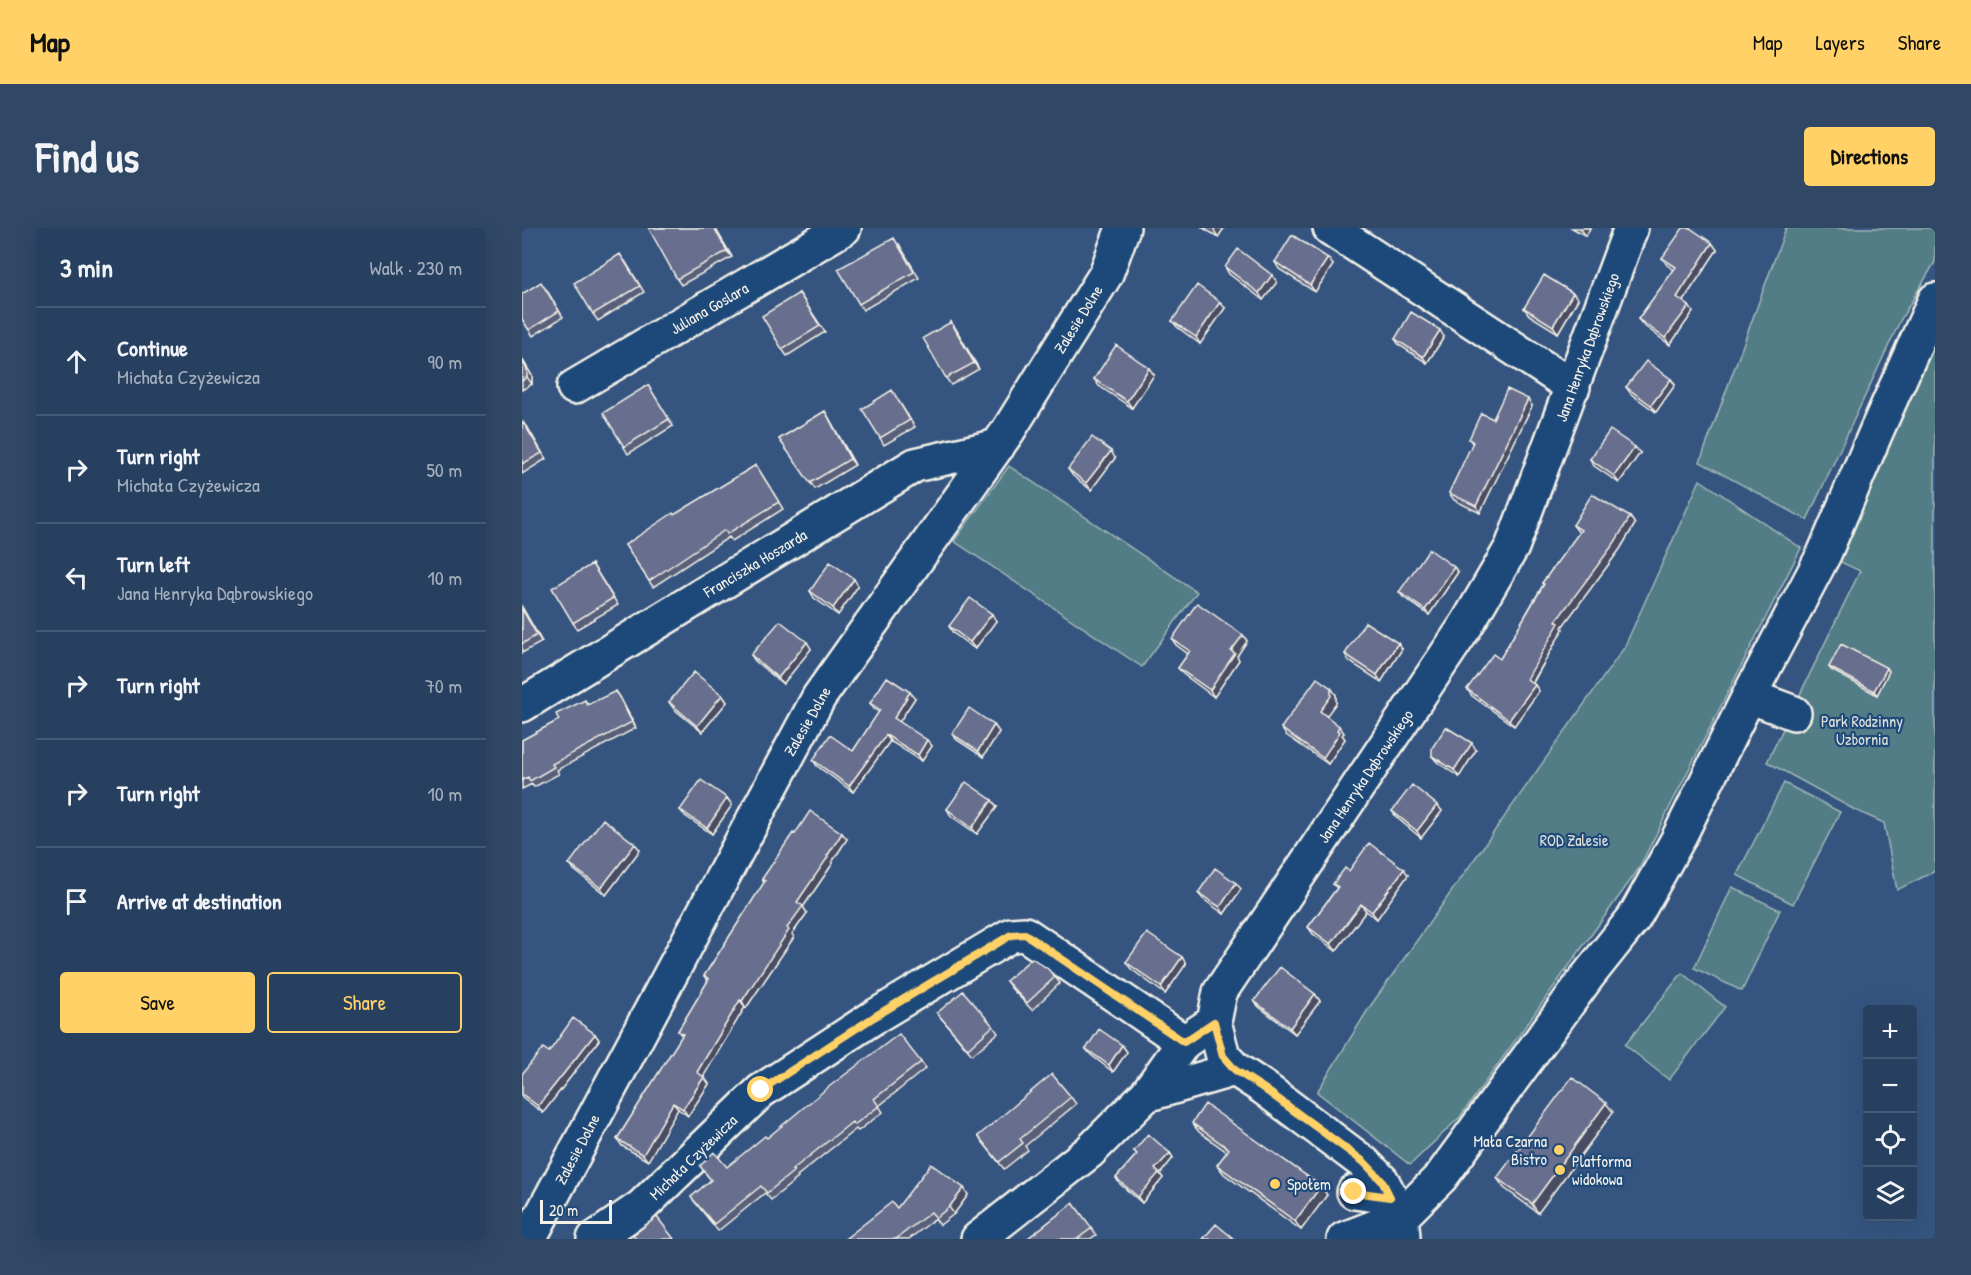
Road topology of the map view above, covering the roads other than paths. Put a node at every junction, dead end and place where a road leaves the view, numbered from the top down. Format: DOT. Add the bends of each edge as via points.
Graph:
graph roads {
  1 [pos="844,228"];
  2 [pos="1123,228"];
  3 [pos="1330,228"];
  4 [pos="1631,228"];
  5 [pos="1935,300"];
  6 [pos="574,387"];
  7 [pos="1573,387"];
  8 [pos="998,446"];
  9 [pos="1749,696"];
  10 [pos="522,705"];
  11 [pos="1794,713"];
  12 [pos="1214,1022"];
  13 [pos="1184,1042"];
  14 [pos="1235,1070"];
  15 [pos="1146,1095"];
  16 [pos="1354,1192"];
  17 [pos="1398,1218"];
  18 [pos="529,1239"];
  19 [pos="594,1239"];
  20 [pos="978,1239"];
  21 [pos="1344,1239"];
  1 -- 6 [label="street, Juliana Goslara"];
  2 -- 8 [label="street, Zalesie Dolne" via="1106,274"];
  3 -- 7 [label="street"];
  4 -- 7 [label="street, Jana Henryka Dąbrowskiego"];
  5 -- 9 [label="street" via="1827,549"];
  7 -- 12 [label="street, Jana Henryka Dąbrowskiego" via="1512,548 1467,624 1220,992"];
  8 -- 10 [label="street, Franciszka Hoszarda" via="915,465"];
  8 -- 18 [label="street, Zalesie Dolne" via="819,697"];
  9 -- 11 [label="street"];
  9 -- 17 [label="street" via="1634,918 1441,1177"];
  12 -- 13 [label="street"];
  12 -- 14 [label="street" via="1223,1056"];
  13 -- 15 [label="street"];
  13 -- 19 [label="street, Michała Czyżewicza" via="1025,934 1011,935 761,1090 641,1207"];
  14 -- 15 [label="street"];
  14 -- 17 [label="street" via="1364,1162 1382,1181"];
  15 -- 20 [label="street" via="1089,1152"];
  16 -- 17 [label="street"];
  17 -- 21 [label="street"];
}
